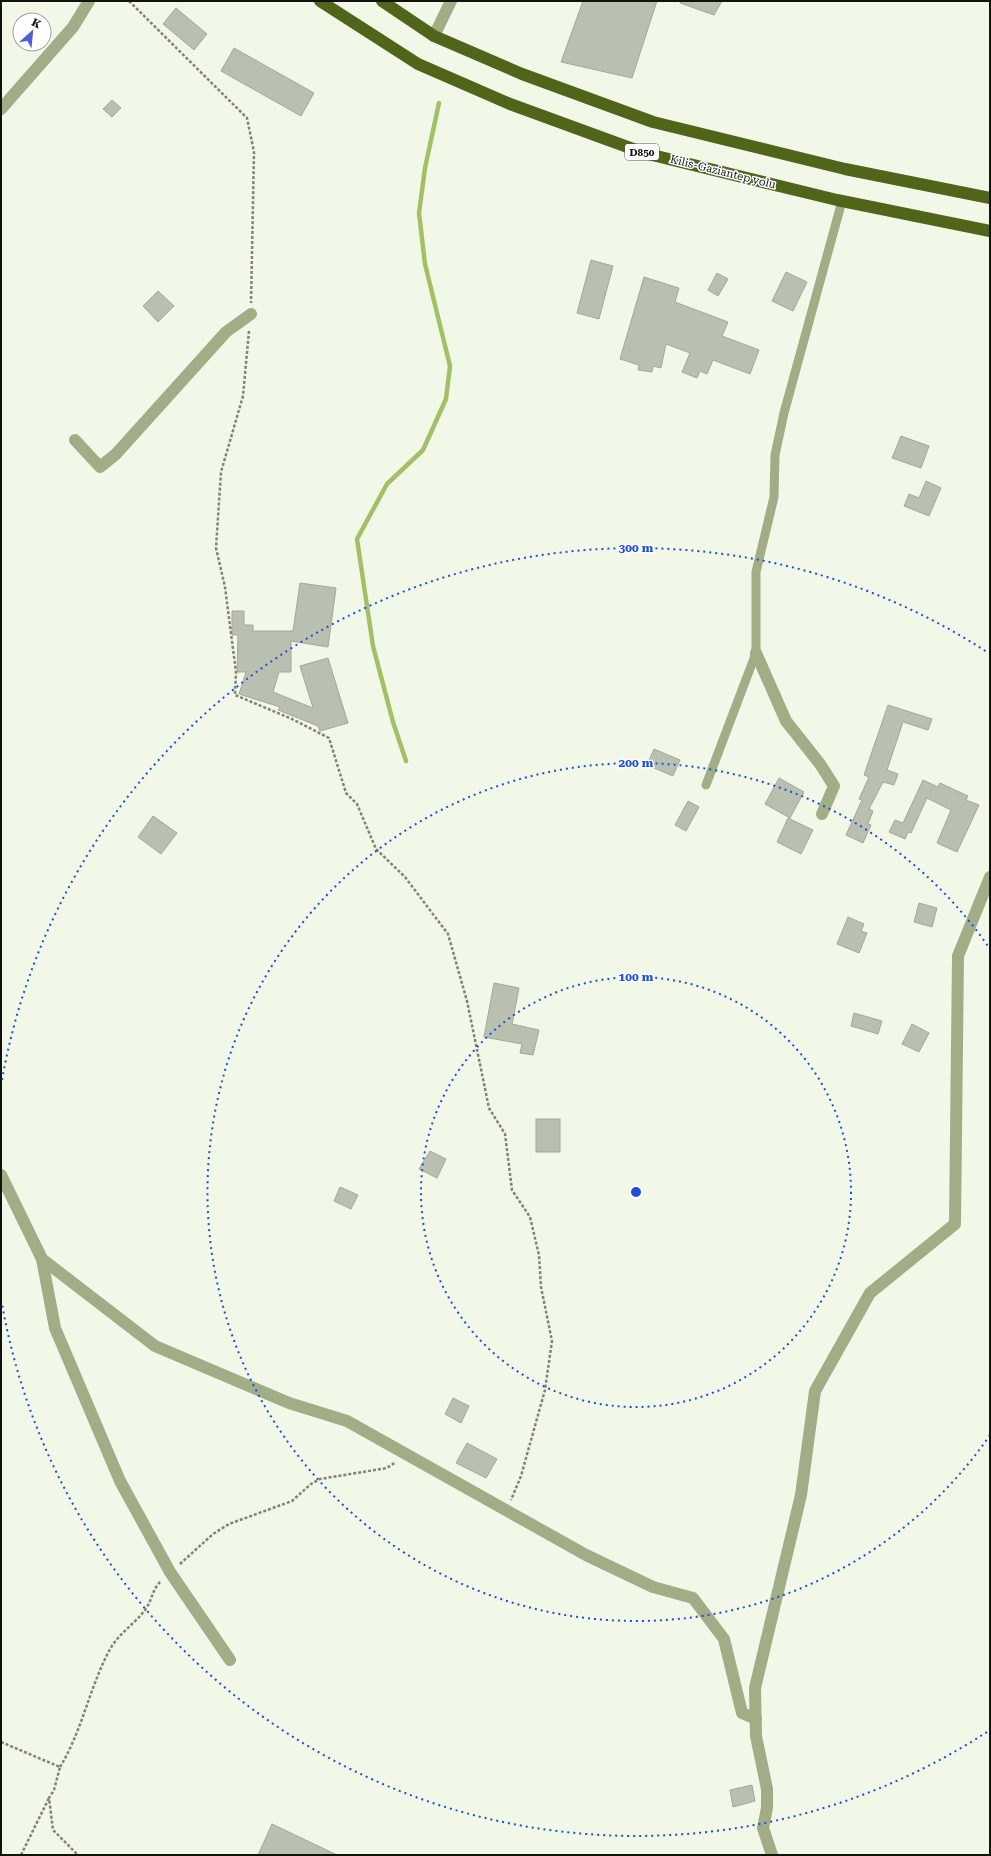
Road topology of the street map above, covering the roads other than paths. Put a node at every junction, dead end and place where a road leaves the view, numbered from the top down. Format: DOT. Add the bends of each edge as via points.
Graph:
graph roads {
  1 [pos="89,1"];
  2 [pos="320,1"];
  3 [pos="382,1"];
  4 [pos="451,1"];
  5 [pos="434,36"];
  6 [pos="1,109"];
  7 [pos="990,198"];
  8 [pos="842,201"];
  9 [pos="990,231"];
  10 [pos="251,314"];
  11 [pos="75,440"];
  12 [pos="756,653"];
  13 [pos="706,785"];
  14 [pos="822,814"];
  15 [pos="990,877"];
  16 [pos="1,1175"];
  17 [pos="42,1259"];
  18 [pos="230,1660"];
  19 [pos="756,1719"];
  20 [pos="772,1855"];
  1 -- 6 [label="street" via="73,27"];
  2 -- 8 [label="highway, Kilis-Gaziantep yolu / D850" via="418,64 510,104 644,153"];
  3 -- 5 [label="highway"];
  4 -- 5 [label="street"];
  5 -- 7 [label="highway" via="522,74 654,122 844,169"];
  8 -- 9 [label="highway, Kilis-Gaziantep yolu / D850"];
  8 -- 12 [label="lane" via="784,413 775,455 774,497 756,572"];
  10 -- 11 [label="street" via="226,332 116,454 100,467"];
  12 -- 13 [label="lane"];
  12 -- 14 [label="street" via="786,721 834,786"];
  15 -- 19 [label="street" via="958,956 955,1224 870,1293 815,1391 801,1495 755,1688"];
  16 -- 17 [label="street"];
  17 -- 18 [label="street" via="55,1328 120,1481 170,1572"];
  17 -- 19 [label="street" via="155,1346 289,1403 347,1421 586,1555 652,1587 693,1598 724,1639 742,1713"];
  19 -- 20 [label="street" via="756,1736 767,1789 763,1828"];
}
